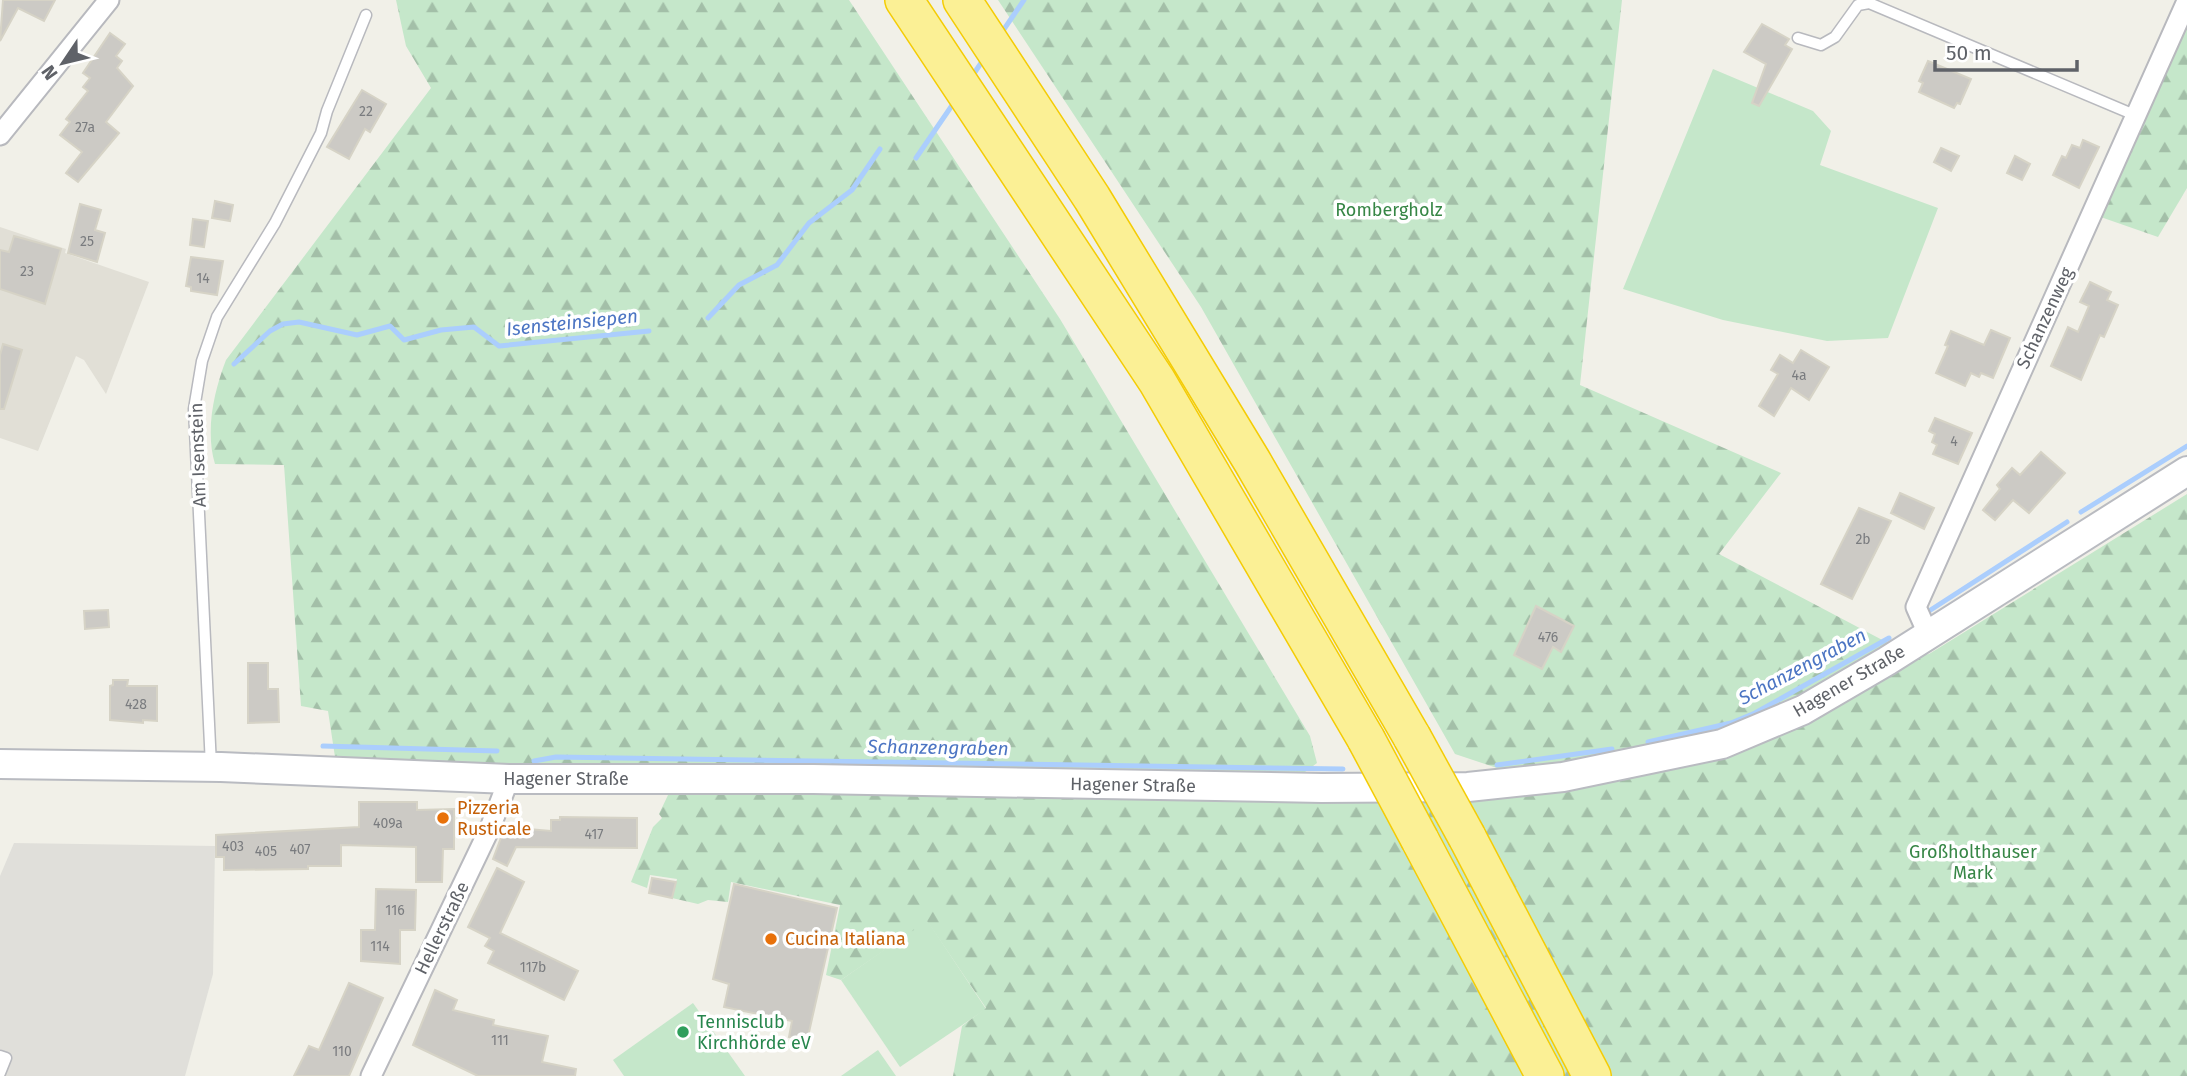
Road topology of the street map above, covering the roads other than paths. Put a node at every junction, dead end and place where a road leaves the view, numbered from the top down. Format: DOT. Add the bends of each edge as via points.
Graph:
graph roads {
  1 [pos="109,0"];
  2 [pos="904,0"];
  3 [pos="962,0"];
  4 [pos="2187,1"];
  5 [pos="366,15"];
  6 [pos="1798,38"];
  7 [pos="2137,116"];
  8 [pos="0,135"];
  9 [pos="2187,471"];
  10 [pos="1928,634"];
  11 [pos="0,764"];
  12 [pos="211,766"];
  13 [pos="509,779"];
  14 [pos="0,1056"];
  15 [pos="0,1073"];
  16 [pos="371,1076"];
  17 [pos="1545,1076"];
  18 [pos="1591,1076"];
  1 -- 8 [label="street"];
  2 -- 17 [label="highway, bridge" via="1164,392 1366,739"];
  3 -- 18 [label="highway, bridge" via="1091,198 1252,461 1412,737"];
  4 -- 7 [label="street, Schanzenweg"];
  5 -- 12 [label="lane, Am Isenstein" via="321,133 275,223 217,317 202,360 194,409"];
  6 -- 7 [label="lane" via="1821,44 1835,37 1858,5 1869,3"];
  7 -- 10 [label="street, Schanzenweg" via="1916,607"];
  9 -- 10 [label="main road, Hagener Straße"];
  10 -- 13 [label="main road, Hagener Straße" via="1804,710 1722,744 1536,780 1322,789 813,779"];
  11 -- 12 [label="main road, Hagener Straße"];
  12 -- 13 [label="main road, Hagener Straße"];
  13 -- 16 [label="street, Hellerstraße"];
  14 -- 15 [label="lane" via="6,1058"];
}
